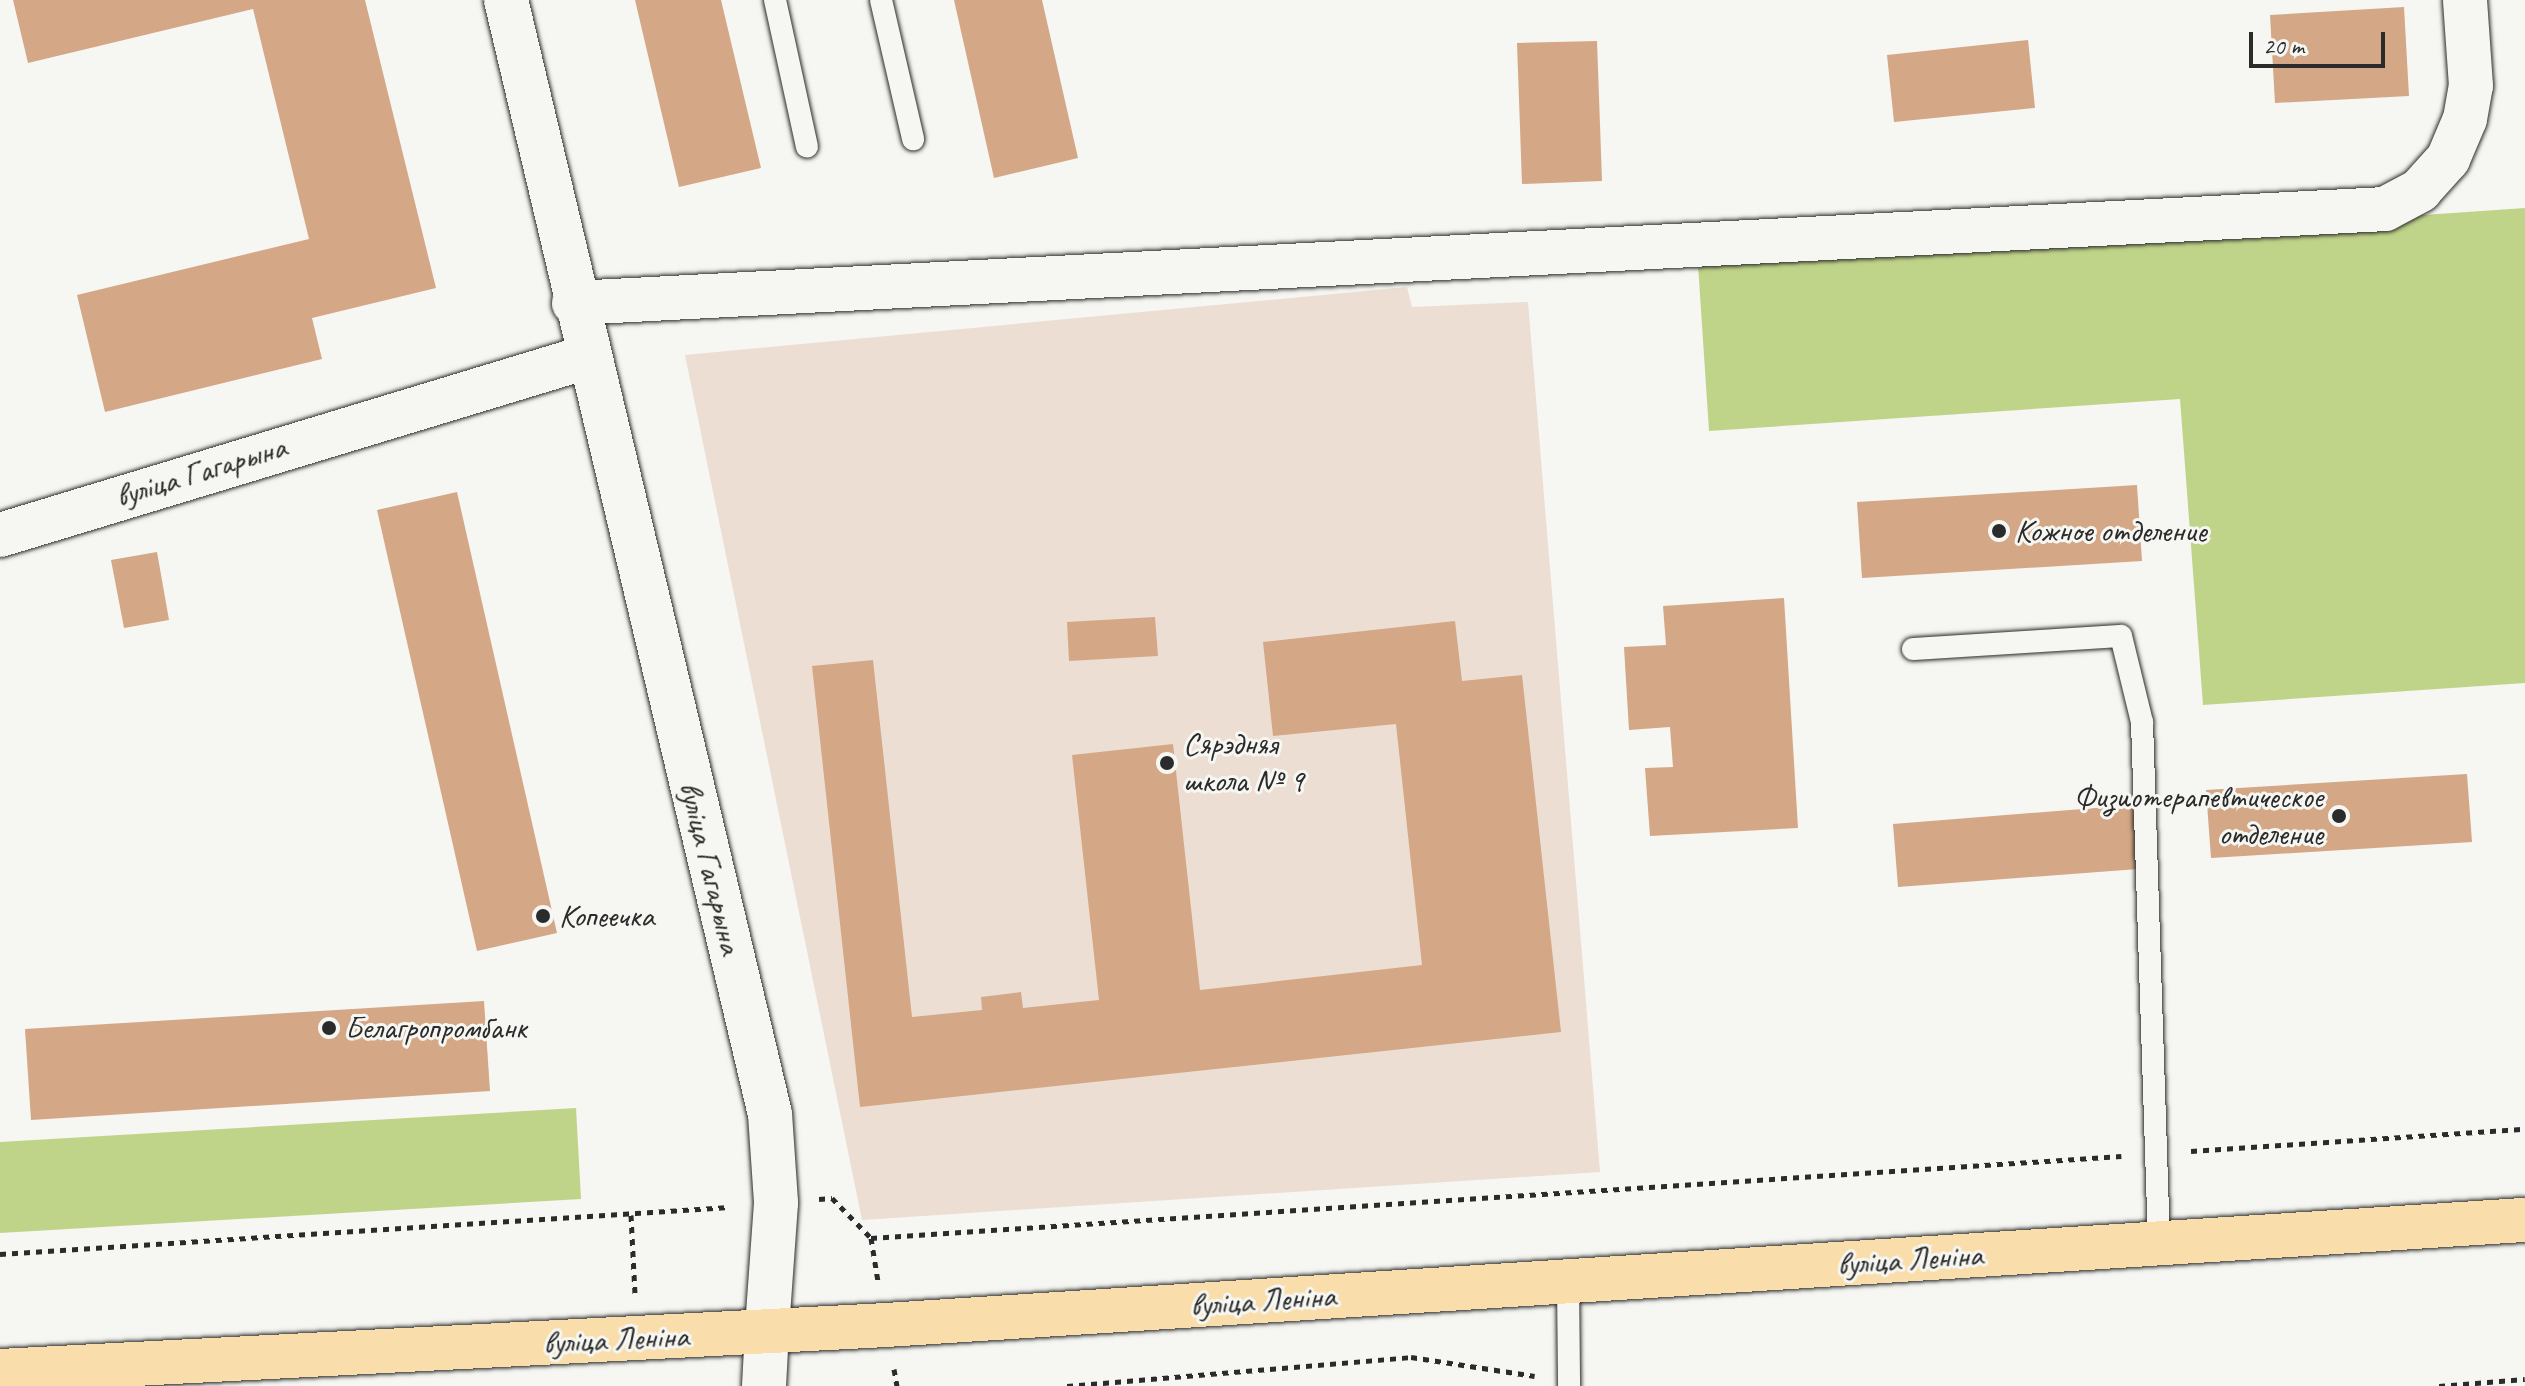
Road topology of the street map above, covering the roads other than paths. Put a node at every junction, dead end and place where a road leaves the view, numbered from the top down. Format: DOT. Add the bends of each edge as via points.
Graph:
graph roads {
  1 [pos="506,0"];
  2 [pos="775,0"];
  3 [pos="881,0"];
  4 [pos="2465,0"];
  5 [pos="913,139"];
  6 [pos="807,147"];
  7 [pos="574,303"];
  8 [pos="587,357"];
  9 [pos="0,535"];
  10 [pos="1913,649"];
  11 [pos="2525,1220"];
  12 [pos="2159,1244"];
  13 [pos="1568,1283"];
  14 [pos="767,1330"];
  15 [pos="0,1371"];
  16 [pos="1569,1384"];
  17 [pos="764,1386"];
  1 -- 7 [label="street, вуліца Гагарына"];
  2 -- 6 [label="lane"];
  3 -- 5 [label="lane"];
  4 -- 7 [label="street" via="2471,86 2465,119 2448,159 2420,190 2385,209"];
  7 -- 8 [label="street, вуліца Гагарына"];
  8 -- 9 [label="street, вуліца Гагарына"];
  8 -- 14 [label="street, вуліца Гагарына" via="770,1114 776,1203"];
  10 -- 12 [label="lane" via="2121,636 2142,722"];
  11 -- 12 [label="main road, вуліца Леніна"];
  12 -- 13 [label="main road, вуліца Леніна"];
  13 -- 14 [label="main road, вуліца Леніна"];
  13 -- 16 [label="lane"];
  14 -- 15 [label="main road, вуліца Леніна"];
  14 -- 17 [label="street, вуліца Гагарына"];
}
